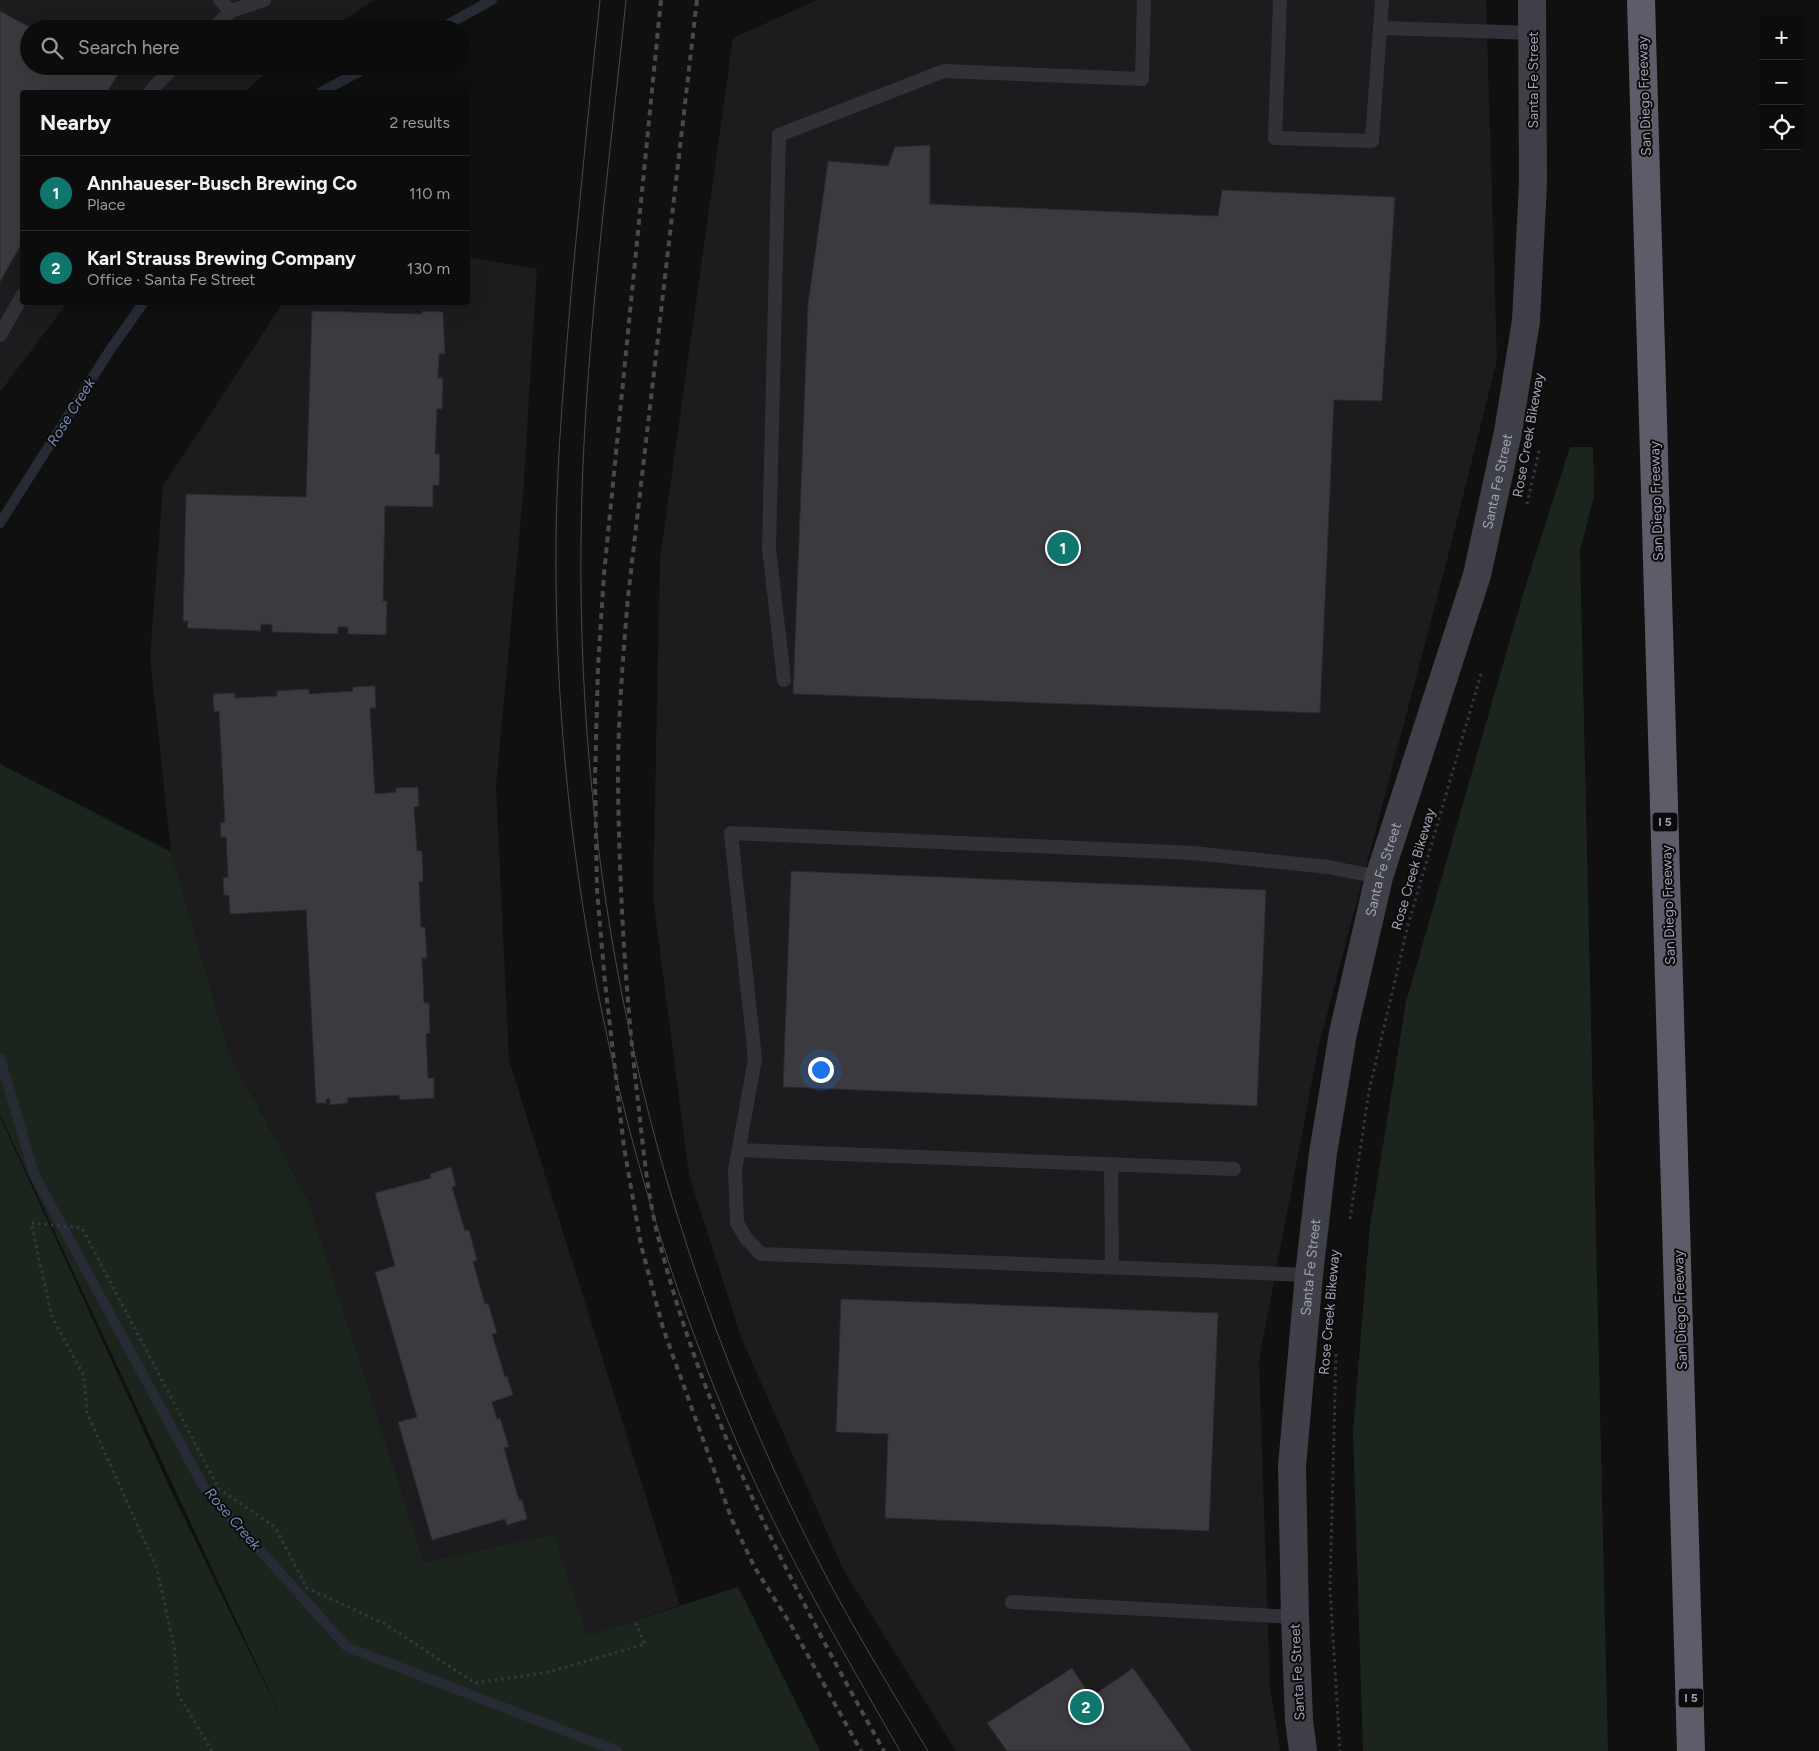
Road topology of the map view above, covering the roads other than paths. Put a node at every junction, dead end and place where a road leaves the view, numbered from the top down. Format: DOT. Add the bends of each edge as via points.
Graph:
graph roads {
  1 [pos="220,0"];
  2 [pos="264,0"];
  3 [pos="1144,0"];
  4 [pos="1280,0"];
  5 [pos="1382,0"];
  6 [pos="1532,0"];
  7 [pos="1641,0"];
  8 [pos="231,11"];
  9 [pos="222,20"];
  10 [pos="1382,28"];
  11 [pos="1532,33"];
  12 [pos="166,75"];
  13 [pos="152,90"];
  14 [pos="20,300"];
  15 [pos="0,336"];
  16 [pos="784,680"];
  17 [pos="1379,877"];
  18 [pos="738,1150"];
  19 [pos="1111,1164"];
  20 [pos="1234,1169"];
  21 [pos="1112,1268"];
  22 [pos="1308,1275"];
  23 [pos="1012,1602"];
  24 [pos="1295,1617"];
  25 [pos="1690,1645"];
  26 [pos="1303,1751"];
  27 [pos="1679,1751"];
  28 [pos="1691,1751"];
  1 -- 8 [label="lane"];
  2 -- 8 [label="lane"];
  3 -- 16 [label="lane" via="1142,79 944,71 779,135 769,548"];
  4 -- 10 [label="lane" via="1275,138 1372,141"];
  5 -- 10 [label="lane"];
  6 -- 11 [label="street, Santa Fe Street"];
  7 -- 25 [label="highway, San Diego Freeway / I 5"];
  8 -- 9 [label="lane"];
  10 -- 11 [label="lane"];
  11 -- 17 [label="street, Santa Fe Street" via="1533,183 1526,321 1508,432 1477,576"];
  12 -- 13 [label="lane"];
  14 -- 15 [label="lane"];
  17 -- 18 [label="lane" via="1328,867 1193,853 731,832 755,1059"];
  17 -- 22 [label="street, Santa Fe Street" via="1343,1033 1323,1153"];
  18 -- 19 [label="lane"];
  18 -- 21 [label="lane" via="735,1170 737,1223 761,1254"];
  19 -- 20 [label="lane"];
  19 -- 21 [label="lane"];
  21 -- 22 [label="lane"];
  22 -- 24 [label="street, Santa Fe Street" via="1292,1466"];
  23 -- 24 [label="lane"];
  24 -- 26 [label="street, Santa Fe Street"];
  25 -- 27 [label="highway"];
  25 -- 28 [label="highway, San Diego Freeway / I 5"];
}
